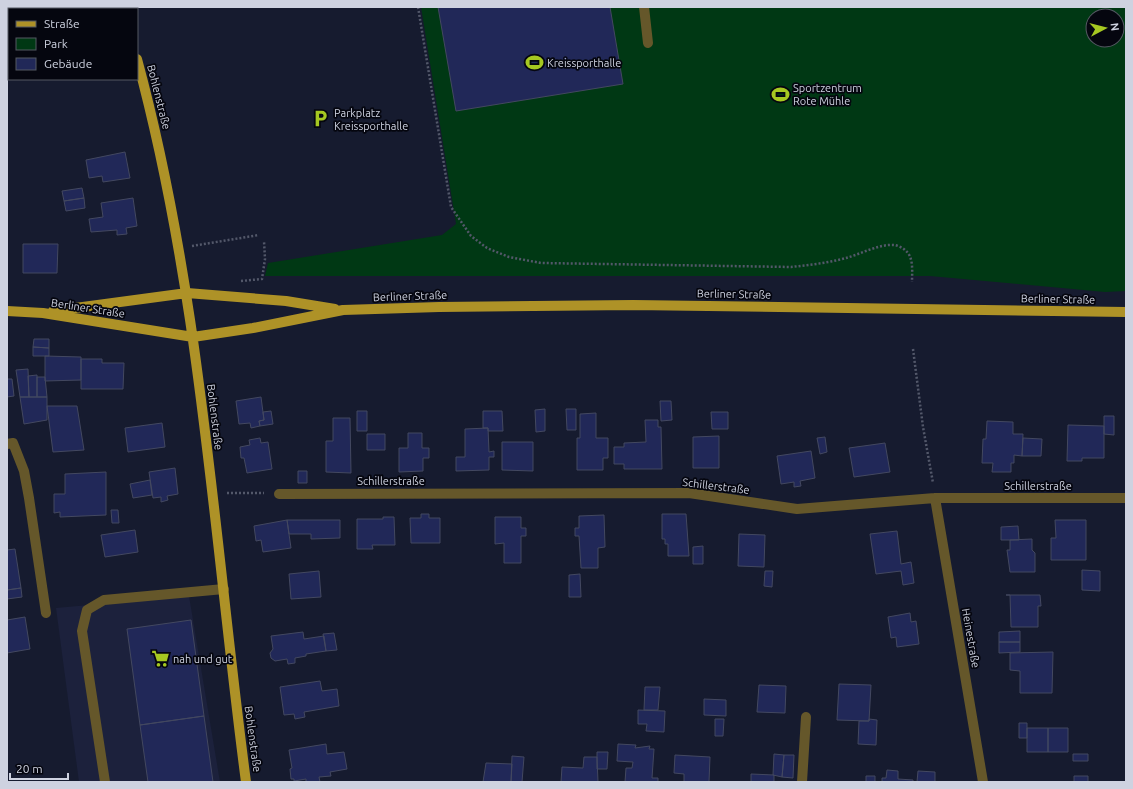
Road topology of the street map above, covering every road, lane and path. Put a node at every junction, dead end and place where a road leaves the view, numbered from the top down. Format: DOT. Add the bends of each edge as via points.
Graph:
graph roads {
  1 [pos="418,7"];
  2 [pos="644,7"];
  3 [pos="648,43"];
  4 [pos="138,63"];
  5 [pos="259,235"];
  6 [pos="264,241"];
  7 [pos="179,248"];
  8 [pos="237,282"];
  9 [pos="912,282"];
  10 [pos="187,293"];
  11 [pos="343,310"];
  12 [pos="7,311"];
  13 [pos="1126,312"];
  14 [pos="43,313"];
  15 [pos="193,337"];
  16 [pos="913,349"];
  17 [pos="10,444"];
  18 [pos="213,493"];
  19 [pos="279,494"];
  20 [pos="935,498"];
  21 [pos="1126,498"];
  22 [pos="224,589"];
  23 [pos="46,613"];
  24 [pos="806,717"];
  25 [pos="105,782"];
  26 [pos="246,782"];
  27 [pos="802,782"];
  28 [pos="983,782"];
  1 -- 9 [label="path" via="451,207 471,236 487,248 509,257 541,263 791,267 838,260 895,245 905,249 910,255"];
  2 -- 3 [label="street"];
  4 -- 7 [label="main road, Bohlenstraße" via="155,124"];
  5 -- 7 [label="path"];
  6 -- 8 [label="path" via="262,279"];
  7 -- 10 [label="main road, Bohlenstraße"];
  10 -- 11 [label="main road, Berliner Straße" via="286,301"];
  10 -- 14 [label="main road, Berliner Straße"];
  10 -- 15 [label="main road, Bohlenstraße"];
  11 -- 13 [label="main road, Berliner Straße" via="633,305"];
  11 -- 15 [label="main road, Berliner Straße"];
  12 -- 14 [label="main road, Berliner Straße"];
  14 -- 15 [label="main road, Berliner Straße"];
  15 -- 18 [label="main road, Bohlenstraße"];
  16 -- 20 [label="path"];
  17 -- 23 [label="street" via="24,471"];
  18 -- 19 [label="path"];
  18 -- 22 [label="main road, Bohlenstraße"];
  19 -- 20 [label="street, Schillerstraße" via="688,493 797,509"];
  20 -- 21 [label="street, Schillerstraße"];
  20 -- 28 [label="street, Heinestraße"];
  22 -- 25 [label="street" via="104,600 87,610 82,631"];
  22 -- 26 [label="main road, Bohlenstraße"];
  24 -- 27 [label="street"];
}
